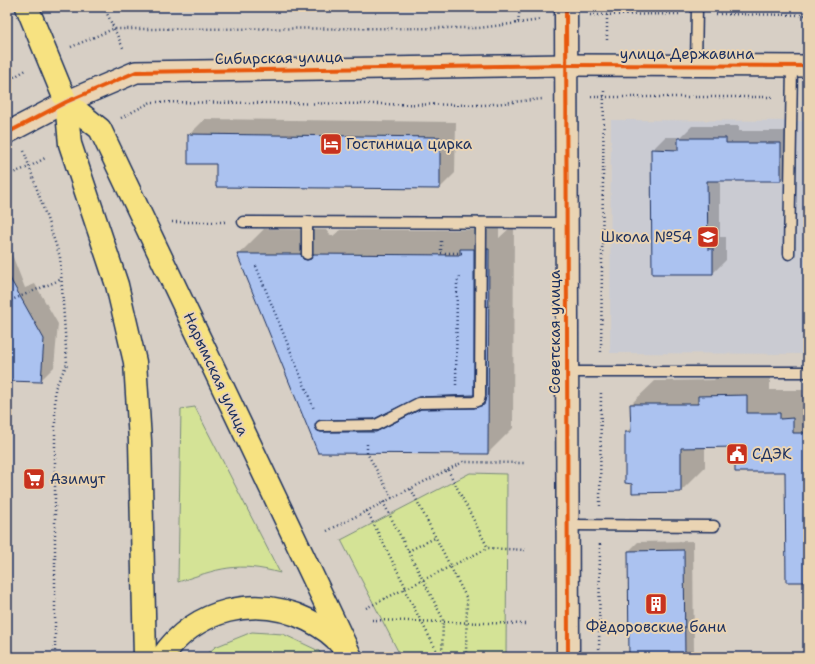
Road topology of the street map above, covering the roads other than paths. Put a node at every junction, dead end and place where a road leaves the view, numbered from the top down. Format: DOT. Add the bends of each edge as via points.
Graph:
graph roads {
  1 [pos="27,7"];
  2 [pos="697,10"];
  3 [pos="566,12"];
  4 [pos="566,65"];
  5 [pos="696,65"];
  6 [pos="800,66"];
  7 [pos="66,102"];
  8 [pos="7,133"];
  9 [pos="243,222"];
  10 [pos="307,222"];
  11 [pos="481,223"];
  12 [pos="567,223"];
  13 [pos="307,254"];
  14 [pos="789,254"];
  15 [pos="567,372"];
  16 [pos="808,372"];
  17 [pos="321,426"];
  18 [pos="568,525"];
  19 [pos="714,526"];
  20 [pos="145,657"];
  21 [pos="162,657"];
  22 [pos="350,657"];
  23 [pos="568,657"];
  1 -- 7 [label="main road, Нарымская улица"];
  2 -- 5 [label="lane"];
  3 -- 4 [label="street, Советская улица"];
  4 -- 5 [label="street, улица Державина"];
  4 -- 7 [label="street, Сибирская улица" via="136,72"];
  4 -- 12 [label="street, Советская улица"];
  5 -- 6 [label="street, улица Державина"];
  6 -- 14 [label="lane" via="792,97"];
  7 -- 8 [label="street, Сибирская улица"];
  7 -- 20 [label="main road, Нарымская улица" via="70,144 117,285 135,362 140,441"];
  7 -- 22 [label="main road, Нарымская улица" via="100,129"];
  9 -- 10 [label="lane"];
  10 -- 11 [label="lane"];
  10 -- 13 [label="lane"];
  11 -- 12 [label="lane"];
  11 -- 17 [label="lane" via="478,400 419,402 376,425"];
  12 -- 15 [label="street, Советская улица"];
  15 -- 16 [label="lane"];
  15 -- 18 [label="street, Советская улица"];
  18 -- 19 [label="lane"];
  18 -- 23 [label="street, Советская улица"];
  21 -- 22 [label="main road" via="171,644 191,626 215,614 242,607 269,607 295,614 319,626 340,643"];
}
